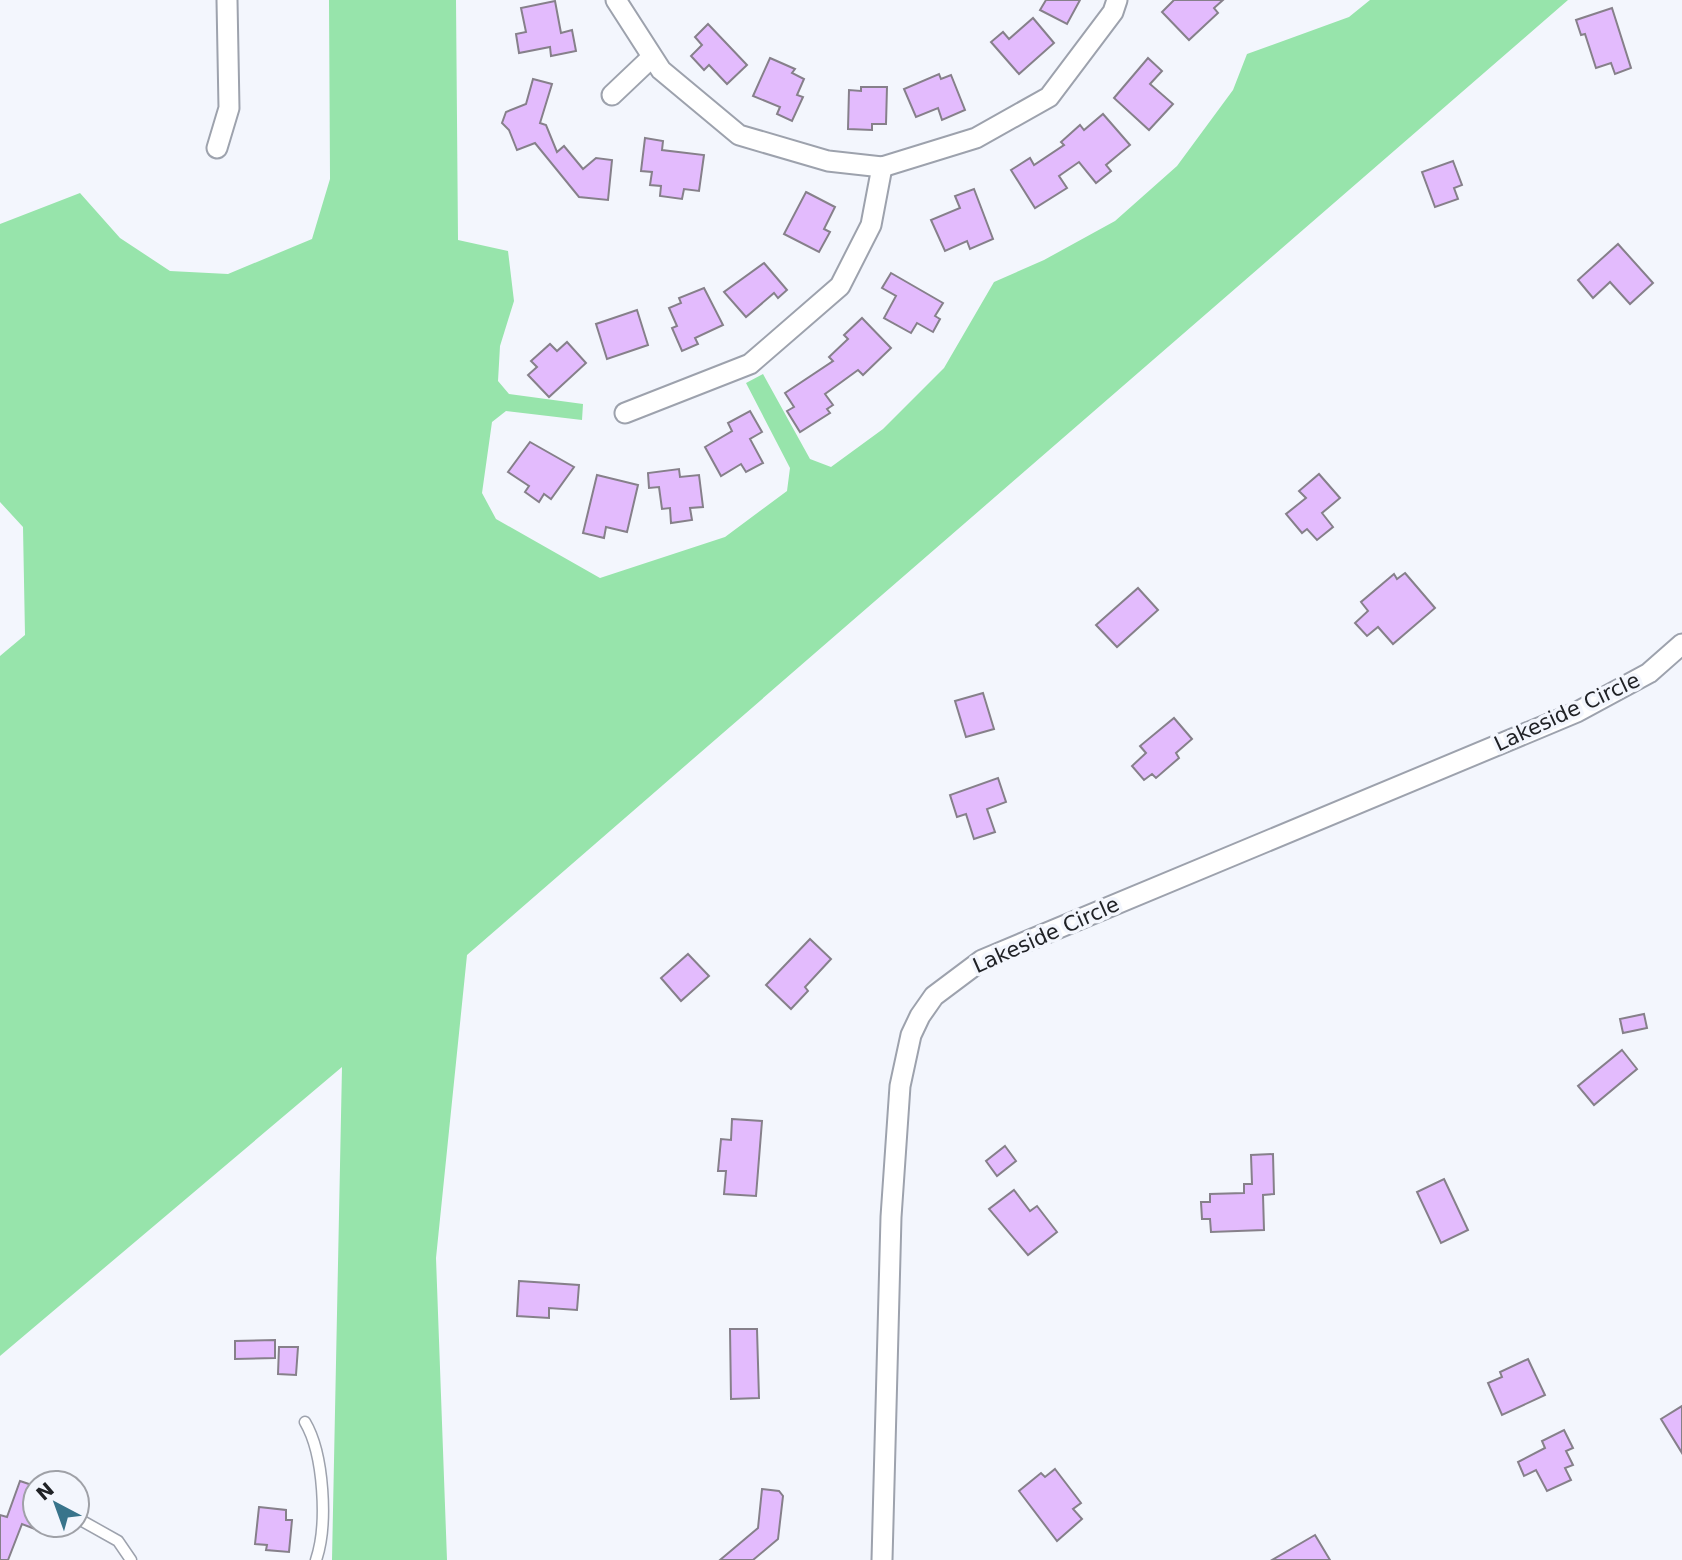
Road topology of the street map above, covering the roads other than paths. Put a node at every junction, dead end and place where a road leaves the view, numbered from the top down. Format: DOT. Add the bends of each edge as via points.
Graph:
graph roads {
  1 [pos="227,0"];
  2 [pos="616,0"];
  3 [pos="1117,0"];
  4 [pos="651,58"];
  5 [pos="612,95"];
  6 [pos="217,148"];
  7 [pos="883,167"];
  8 [pos="625,413"];
  9 [pos="1682,644"];
  10 [pos="305,1422"];
  11 [pos="91,1526"];
  12 [pos="131,1560"];
  13 [pos="316,1560"];
  14 [pos="882,1560"];
  1 -- 6 [label="street" via="229,107"];
  2 -- 4 [label="street"];
  3 -- 7 [label="street" via="1113,12 1049,97 976,138"];
  4 -- 5 [label="street"];
  4 -- 7 [label="street" via="739,135 828,161"];
  7 -- 8 [label="street" via="871,225 840,286 750,364"];
  9 -- 14 [label="street, Lakeside Circle" via="1649,673 1577,712 982,960 934,996 911,1035 900,1086 891,1217"];
  10 -- 13 [label="lane" via="316,1440 322,1504"];
  11 -- 12 [label="lane" via="118,1541"];
}
